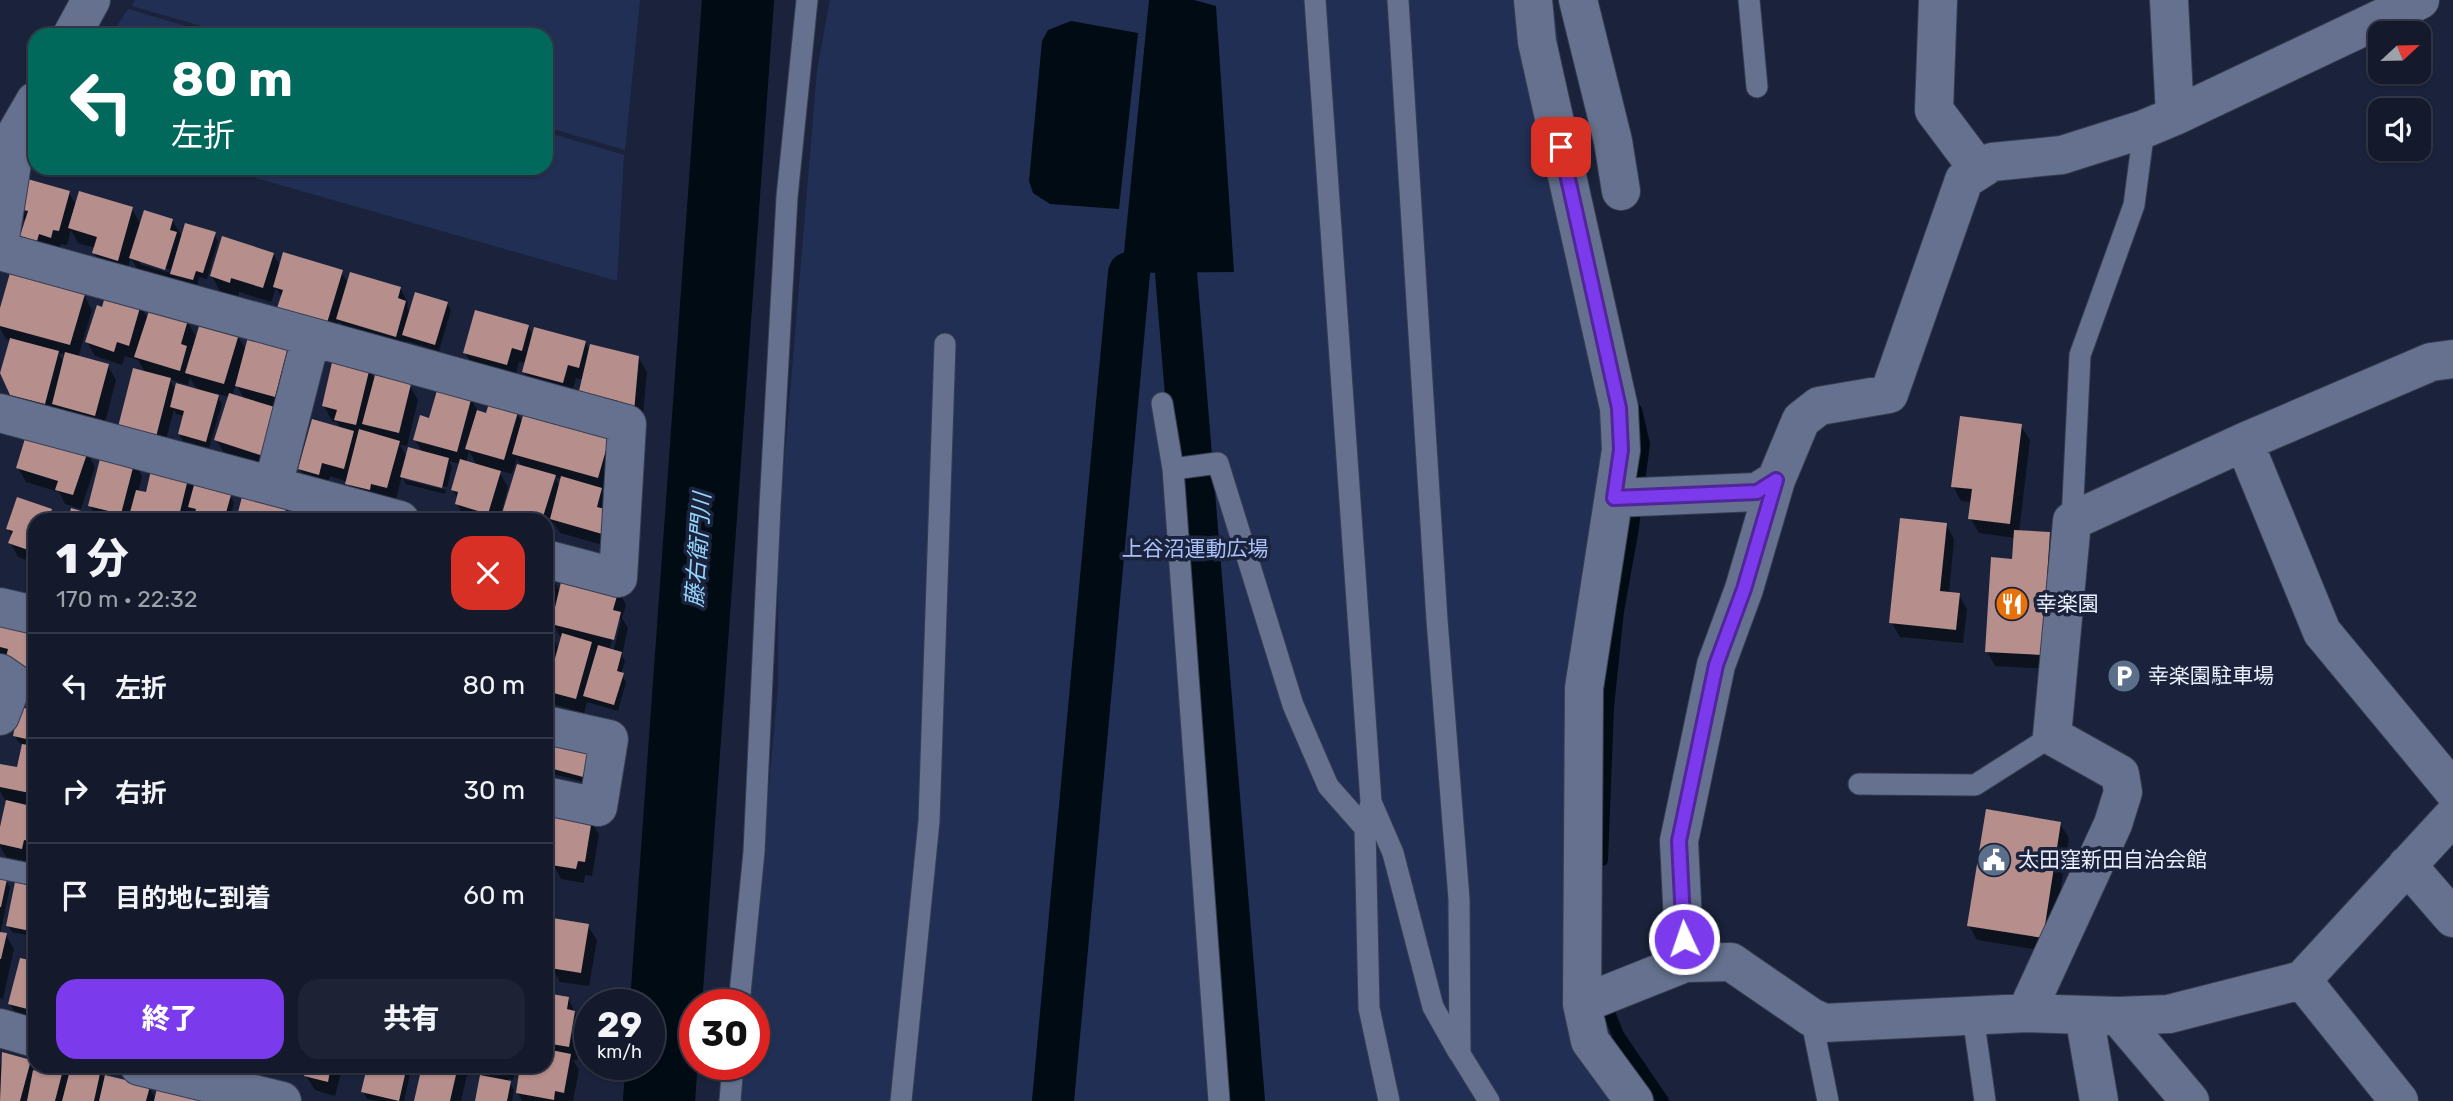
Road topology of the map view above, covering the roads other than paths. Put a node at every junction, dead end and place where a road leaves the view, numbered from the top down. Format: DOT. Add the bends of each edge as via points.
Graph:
graph roads {
  1 [pos="91,0"];
  2 [pos="807,0"];
  3 [pos="1315,0"];
  4 [pos="1398,0"];
  5 [pos="1533,0"];
  6 [pos="1578,0"];
  7 [pos="1749,0"];
  8 [pos="1938,0"];
  9 [pos="2169,0"];
  10 [pos="2420,0"];
  11 [pos="76,28"];
  12 [pos="1757,87"];
  13 [pos="28,114"];
  14 [pos="2160,123"];
  15 [pos="1979,170"];
  16 [pos="1621,191"];
  17 [pos="0,238"];
  18 [pos="0,251"];
  19 [pos="311,337"];
  20 [pos="945,344"];
  21 [pos="2453,359"];
  22 [pos="1163,403"];
  23 [pos="0,413"];
  24 [pos="2244,442"];
  25 [pos="1174,469"];
  26 [pos="1776,480"];
  27 [pos="273,486"];
  28 [pos="1614,498"];
  29 [pos="374,513"];
  30 [pos="2072,521"];
  31 [pos="553,561"];
  32 [pos="0,607"];
  33 [pos="28,613"];
  34 [pos="553,726"];
  35 [pos="2052,736"];
  36 [pos="1859,784"];
  37 [pos="2453,790"];
  38 [pos="553,797"];
  39 [pos="1371,802"];
  40 [pos="2453,816"];
  41 [pos="1365,828"];
  42 [pos="2407,865"];
  43 [pos="0,868"];
  44 [pos="28,874"];
  45 [pos="2453,918"];
  46 [pos="1685,964"];
  47 [pos="2302,980"];
  48 [pos="740,989"];
  49 [pos="1582,1004"];
  50 [pos="2026,1013"];
  51 [pos="1973,1016"];
  52 [pos="2101,1016"];
  53 [pos="1811,1017"];
  54 [pos="0,1028"];
  55 [pos="28,1036"];
  56 [pos="1460,1054"];
  57 [pos="159,1073"];
  58 [pos="732,1080"];
  59 [pos="223,1095"];
  60 [pos="282,1101"];
  61 [pos="730,1101"];
  62 [pos="901,1101"];
  63 [pos="1219,1101"];
  64 [pos="1389,1101"];
  65 [pos="1489,1101"];
  66 [pos="1634,1101"];
  67 [pos="1828,1101"];
  68 [pos="1985,1101"];
  69 [pos="2099,1101"];
  70 [pos="2190,1101"];
  71 [pos="2399,1101"];
  1 -- 11 [label="street"];
  2 -- 48 [label="lane" via="787,197 754,852"];
  3 -- 39 [label="lane"];
  4 -- 56 [label="lane" via="1459,900"];
  5 -- 28 [label="street" via="1537,42 1619,408 1621,450"];
  6 -- 16 [label="street"];
  7 -- 12 [label="lane"];
  8 -- 15 [label="street" via="1934,110"];
  9 -- 14 [label="street"];
  10 -- 14 [label="street"];
  13 -- 17 [label="street" via="18,132"];
  14 -- 15 [label="street" via="2062,155 1992,162"];
  14 -- 30 [label="lane" via="2080,355"];
  15 -- 26 [label="street" via="1964,180 1889,394 1819,406 1801,420"];
  18 -- 19 [label="street"];
  19 -- 27 [label="street"];
  19 -- 31 [label="street" via="627,424 618,578"];
  20 -- 62 [label="lane" via="929,821"];
  21 -- 24 [label="street" via="2431,362"];
  22 -- 25 [label="lane"];
  23 -- 27 [label="street"];
  24 -- 30 [label="street"];
  24 -- 37 [label="street" via="2322,632"];
  25 -- 41 [label="lane" via="1218,463 1293,705 1328,786"];
  25 -- 63 [label="lane"];
  26 -- 28 [label="street" via="1757,492"];
  26 -- 46 [label="street" via="1716,665 1679,841"];
  27 -- 29 [label="street"];
  28 -- 49 [label="street" via="1584,688"];
  30 -- 35 [label="street"];
  32 -- 33 [label="street"];
  34 -- 38 [label="street" via="609,738 598,807"];
  35 -- 36 [label="lane" via="1975,785"];
  35 -- 50 [label="street" via="2120,774 2123,792 2113,824"];
  39 -- 41 [label="lane"];
  39 -- 56 [label="lane" via="1393,853 1433,1007"];
  40 -- 42 [label="street"];
  41 -- 64 [label="lane" via="1369,1008"];
  42 -- 45 [label="street"];
  42 -- 47 [label="street"];
  43 -- 44 [label="lane"];
  46 -- 49 [label="street"];
  46 -- 53 [label="street" via="1731,962"];
  47 -- 52 [label="street" via="2169,1014"];
  47 -- 71 [label="street"];
  49 -- 66 [label="street" via="1590,1041"];
  50 -- 51 [label="street"];
  50 -- 52 [label="street"];
  51 -- 53 [label="street" via="1824,1023"];
  51 -- 68 [label="lane"];
  52 -- 69 [label="street"];
  52 -- 70 [label="street"];
  53 -- 67 [label="lane"];
  54 -- 55 [label="street"];
  56 -- 65 [label="lane"];
  57 -- 59 [label="street"];
  58 -- 61 [label="lane"];
  59 -- 60 [label="street"];
}
